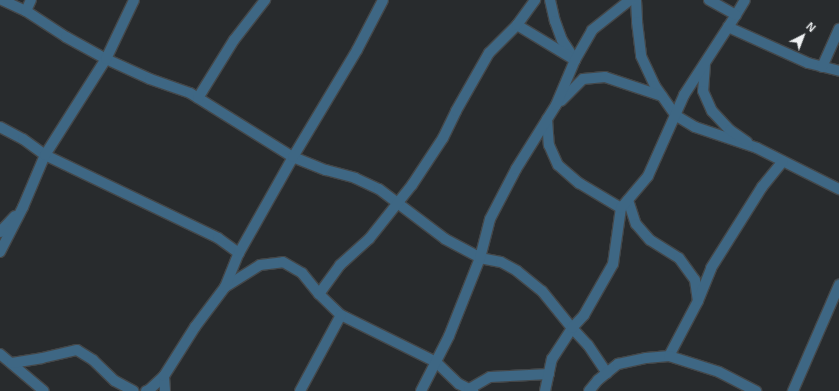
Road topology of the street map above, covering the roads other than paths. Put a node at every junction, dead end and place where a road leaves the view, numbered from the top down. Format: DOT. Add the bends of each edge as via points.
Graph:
graph roads {
  1 [pos="2,0"];
  2 [pos="31,0"];
  3 [pos="134,0"];
  4 [pos="266,0"];
  5 [pos="383,0"];
  6 [pos="535,0"];
  7 [pos="550,0"];
  8 [pos="630,0"];
  9 [pos="636,0"];
  10 [pos="709,0"];
  11 [pos="745,0"];
  12 [pos="26,10"];
  13 [pos="736,15"];
  14 [pos="517,25"];
  15 [pos="728,27"];
  16 [pos="839,29"];
  17 [pos="106,58"];
  18 [pos="575,60"];
  19 [pos="705,61"];
  20 [pos="822,67"];
  21 [pos="839,71"];
  22 [pos="662,96"];
  23 [pos="198,98"];
  24 [pos="556,105"];
  25 [pos="676,115"];
  26 [pos="547,119"];
  27 [pos="0,127"];
  28 [pos="757,148"];
  29 [pos="45,155"];
  30 [pos="293,157"];
  31 [pos="783,161"];
  32 [pos="839,189"];
  33 [pos="628,200"];
  34 [pos="398,204"];
  35 [pos="23,207"];
  36 [pos="622,208"];
  37 [pos="0,232"];
  38 [pos="0,252"];
  39 [pos="239,253"];
  40 [pos="480,258"];
  41 [pos="839,285"];
  42 [pos="225,287"];
  43 [pos="319,294"];
  44 [pos="836,299"];
  45 [pos="698,301"];
  46 [pos="341,315"];
  47 [pos="572,328"];
  48 [pos="0,354"];
  49 [pos="669,356"];
  50 [pos="436,362"];
  51 [pos="12,363"];
  52 [pos="607,373"];
  53 [pos="549,374"];
  54 [pos="164,376"];
  55 [pos="471,390"];
  56 [pos="44,391"];
  57 [pos="134,391"];
  58 [pos="146,391"];
  59 [pos="165,391"];
  60 [pos="300,391"];
  61 [pos="421,391"];
  62 [pos="545,391"];
  63 [pos="589,391"];
  64 [pos="756,391"];
  65 [pos="793,391"];
  1 -- 12 [label="street"];
  2 -- 12 [label="street"];
  3 -- 17 [label="street"];
  4 -- 23 [label="street" via="234,40"];
  5 -- 30 [label="street" via="357,50"];
  6 -- 14 [label="street"];
  7 -- 18 [label="street" via="554,21"];
  8 -- 18 [label="street" via="592,30"];
  9 -- 22 [label="street" via="641,56"];
  10 -- 13 [label="street"];
  11 -- 13 [label="street"];
  12 -- 17 [label="street" via="66,37"];
  13 -- 15 [label="street"];
  14 -- 18 [label="street"];
  14 -- 34 [label="street" via="489,53 443,138"];
  15 -- 19 [label="street"];
  15 -- 20 [label="street"];
  16 -- 20 [label="street"];
  17 -- 23 [label="street"];
  17 -- 29 [label="street"];
  18 -- 24 [label="street"];
  19 -- 25 [label="street" via="684,95"];
  19 -- 28 [label="street" via="703,91 712,111 730,130"];
  20 -- 21 [label="street"];
  22 -- 24 [label="street" via="605,77 583,79"];
  22 -- 25 [label="street"];
  23 -- 30 [label="street"];
  24 -- 26 [label="street"];
  25 -- 28 [label="street" via="695,127"];
  25 -- 33 [label="street" via="648,176"];
  26 -- 36 [label="street" via="549,145 558,165 579,183"];
  26 -- 40 [label="street" via="516,169 490,219"];
  27 -- 29 [label="street"];
  28 -- 31 [label="street"];
  29 -- 35 [label="street"];
  29 -- 39 [label="street" via="218,238"];
  30 -- 34 [label="street" via="355,178 379,189"];
  30 -- 39 [label="street"];
  31 -- 32 [label="street"];
  31 -- 45 [label="street" via="762,187 711,268"];
  33 -- 36 [label="street"];
  33 -- 45 [label="street" via="636,224 645,235 679,258 695,280"];
  34 -- 40 [label="street"];
  34 -- 43 [label="street" via="369,239 340,265"];
  35 -- 37 [label="street"];
  35 -- 38 [label="street"];
  36 -- 47 [label="street" via="613,264 584,315"];
  39 -- 42 [label="street"];
  40 -- 47 [label="street" via="501,262 517,271 542,292"];
  40 -- 50 [label="street"];
  41 -- 44 [label="street"];
  42 -- 43 [label="street" via="260,265 283,262 302,273"];
  42 -- 54 [label="street"];
  43 -- 46 [label="street"];
  44 -- 65 [label="street"];
  45 -- 49 [label="street"];
  46 -- 50 [label="street"];
  46 -- 60 [label="street"];
  47 -- 52 [label="street" via="588,345"];
  47 -- 53 [label="street" via="552,359"];
  48 -- 51 [label="street"];
  49 -- 52 [label="street" via="618,364"];
  49 -- 64 [label="street" via="719,372"];
  50 -- 55 [label="street" via="459,384"];
  50 -- 61 [label="street"];
  51 -- 56 [label="street"];
  51 -- 57 [label="street" via="77,350 93,360 115,381"];
  52 -- 63 [label="street"];
  53 -- 55 [label="street" via="490,377"];
  53 -- 62 [label="street"];
  54 -- 58 [label="street"];
  54 -- 59 [label="street"];
}
